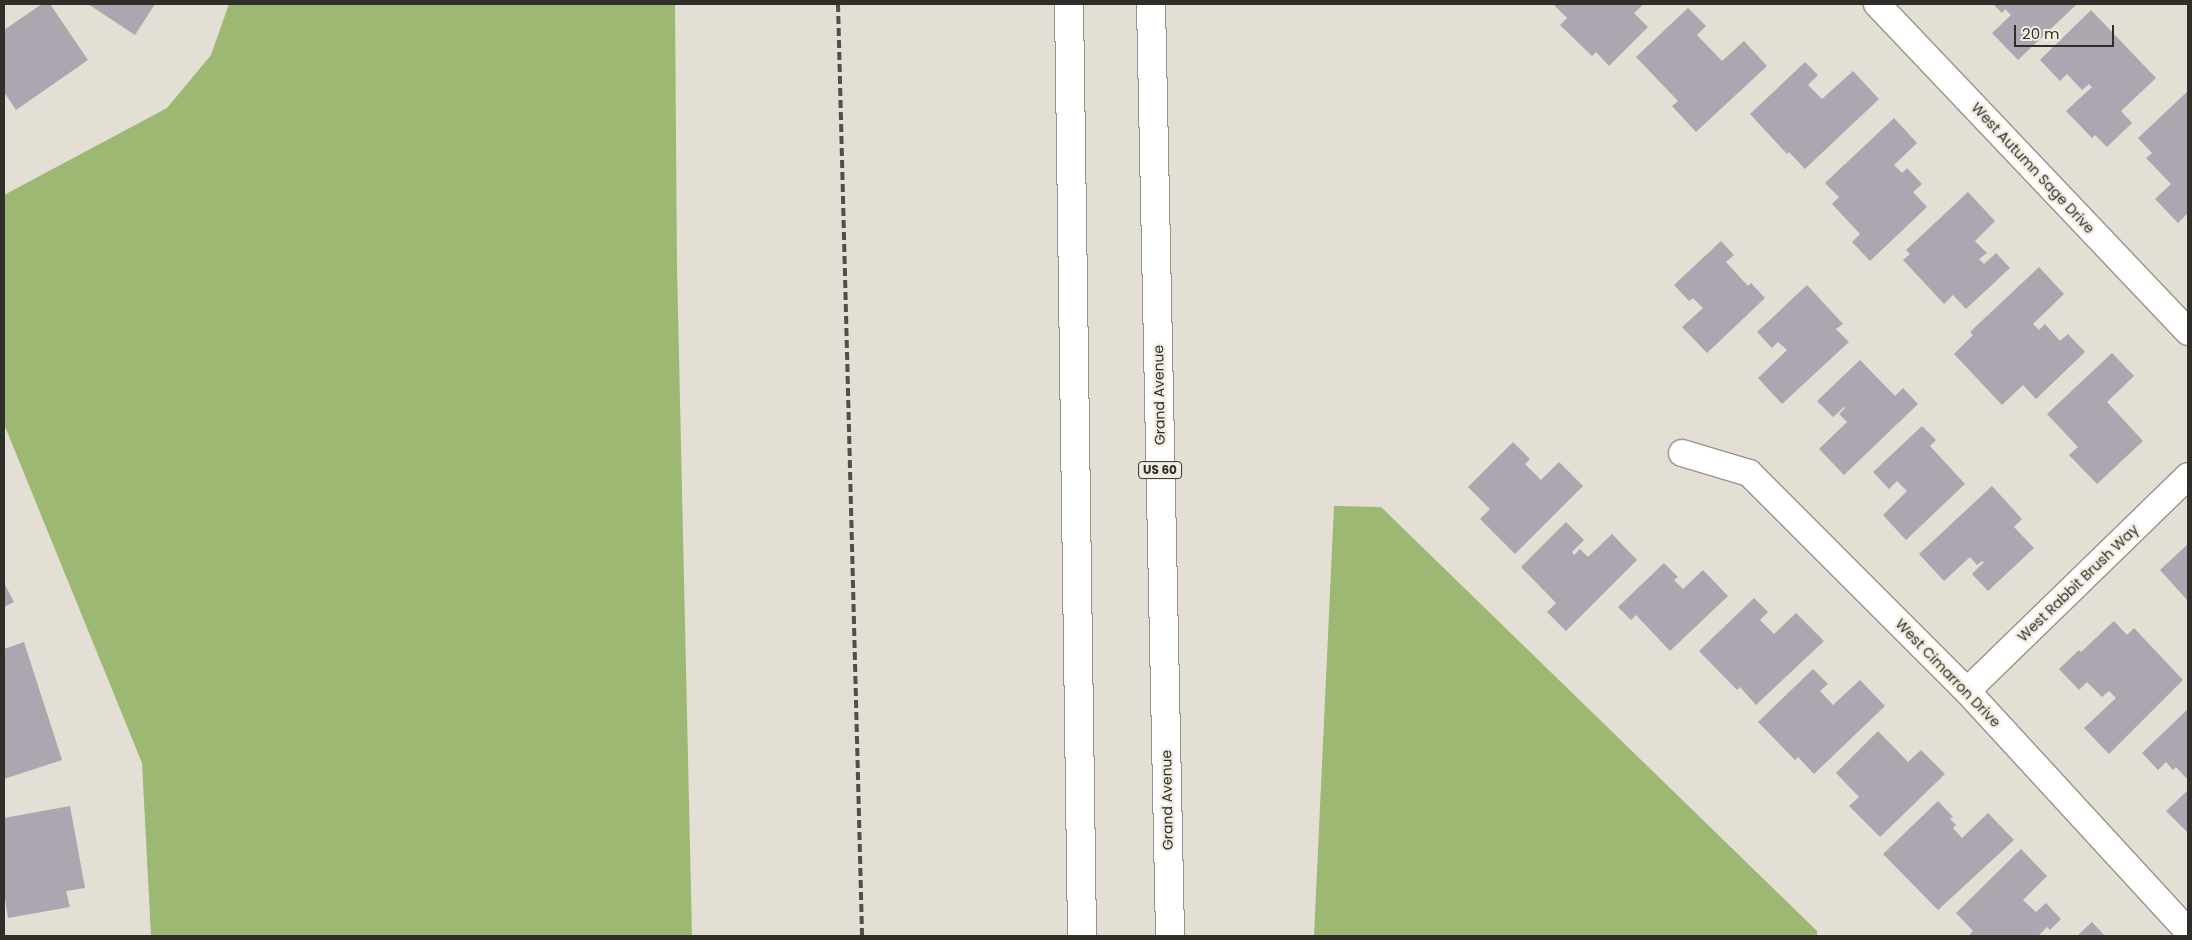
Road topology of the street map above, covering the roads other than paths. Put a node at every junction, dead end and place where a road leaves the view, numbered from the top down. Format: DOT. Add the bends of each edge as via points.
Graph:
graph roads {
  1 [pos="1069,4"];
  2 [pos="1151,4"];
  3 [pos="1877,4"];
  4 [pos="2188,332"];
  5 [pos="1682,454"];
  6 [pos="2188,476"];
  7 [pos="1967,691"];
  8 [pos="2188,931"];
  9 [pos="1082,936"];
  10 [pos="1170,936"];
  1 -- 9 [label="highway"];
  2 -- 10 [label="highway, Grand Avenue / US 60"];
  3 -- 4 [label="street, West Autumn Sage Drive"];
  5 -- 7 [label="street, West Cimarron Drive" via="1749,473"];
  6 -- 7 [label="street, West Rabbit Brush Way"];
  7 -- 8 [label="street, West Cimarron Drive"];
}
